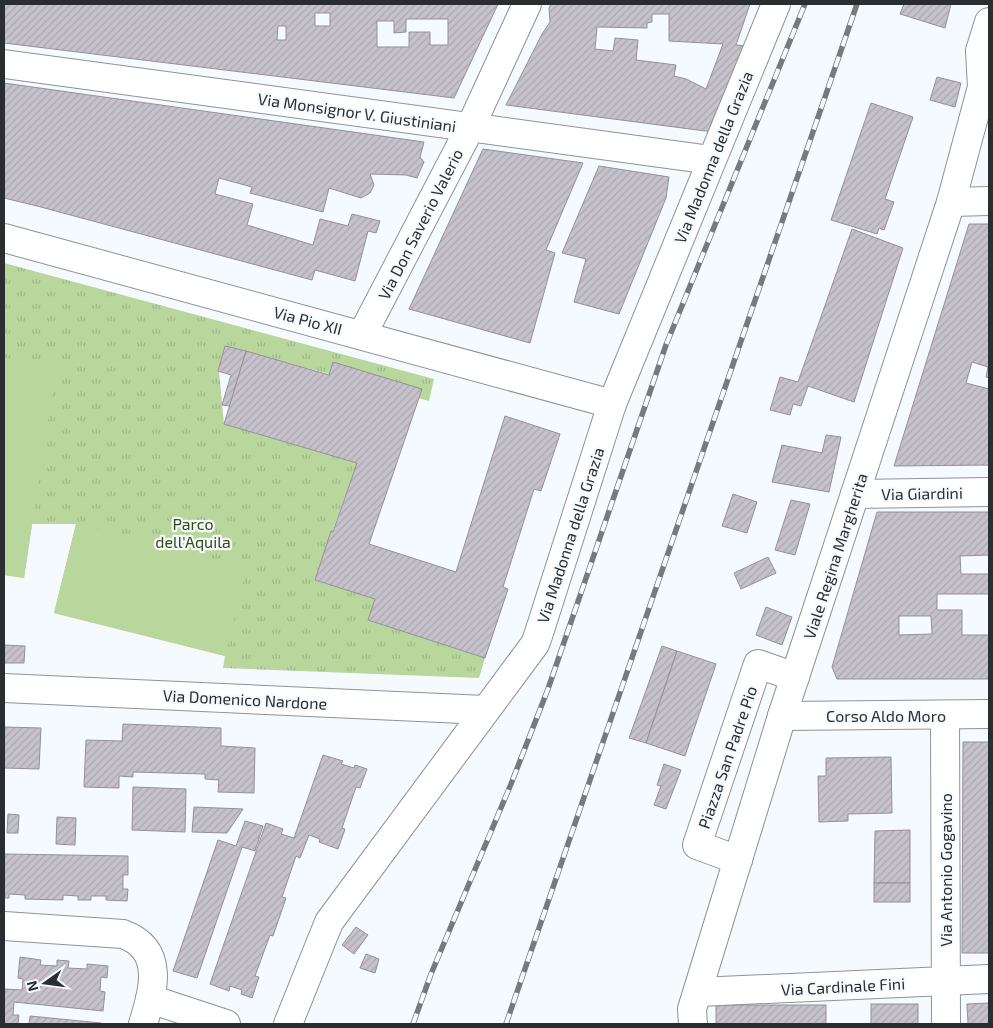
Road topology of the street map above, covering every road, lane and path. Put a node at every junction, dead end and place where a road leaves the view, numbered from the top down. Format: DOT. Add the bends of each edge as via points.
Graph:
graph roads {
  1 [pos="527,4"];
  2 [pos="776,4"];
  3 [pos="989,22"];
  4 [pos="4,64"];
  5 [pos="986,82"];
  6 [pos="470,128"];
  7 [pos="711,160"];
  8 [pos="951,202"];
  9 [pos="989,202"];
  10 [pos="4,238"];
  11 [pos="362,335"];
  12 [pos="612,404"];
  13 [pos="989,492"];
  14 [pos="855,494"];
  15 [pos="795,677"];
  16 [pos="4,688"];
  17 [pos="485,710"];
  18 [pos="989,714"];
  19 [pos="945,715"];
  20 [pos="782,716"];
  21 [pos="738,860"];
  22 [pos="4,926"];
  23 [pos="989,979"];
  24 [pos="946,981"];
  25 [pos="146,1012"];
  26 [pos="692,1012"];
  27 [pos="226,1024"];
  28 [pos="288,1024"];
  29 [pos="946,1024"];
  1 -- 6 [label="street, Via Don Saverio Valerio"];
  2 -- 7 [label="street, Via Madonna della Grazia"];
  3 -- 5 [label="street, Viale Regina Margherita" via="980,51"];
  4 -- 6 [label="street, Via Monsignor V. Giustiniani"];
  5 -- 8 [label="street, Viale Regina Margherita"];
  6 -- 7 [label="street, Via Monsignor V. Giustiniani"];
  6 -- 11 [label="street, Via Don Saverio Valerio"];
  7 -- 12 [label="street, Via Madonna della Grazia"];
  8 -- 9 [label="street"];
  8 -- 14 [label="street, Viale Regina Margherita"];
  10 -- 11 [label="street, Via Pio XII"];
  11 -- 12 [label="street, Via Pio XII"];
  12 -- 17 [label="street, Via Madonna della Grazia" via="538,636"];
  13 -- 14 [label="street, Via Giardini"];
  14 -- 15 [label="street, Viale Regina Margherita"];
  15 -- 20 [label="street, Viale Regina Margherita"];
  15 -- 21 [label="street, Piazza San Padre Pio" via="758,664 697,845"];
  16 -- 17 [label="street, Via Domenico Nardone"];
  17 -- 28 [label="street, Via Madonna della Grazia" via="329,922"];
  18 -- 19 [label="street, Corso Aldo Moro"];
  19 -- 20 [label="street, Corso Aldo Moro"];
  19 -- 24 [label="street, Via Antonio Gogavino"];
  20 -- 21 [label="street, Viale Regina Margherita"];
  21 -- 26 [label="street, Viale Regina Margherita"];
  22 -- 25 [label="street" via="123,934 133,938 152,961"];
  23 -- 24 [label="street, Via Cardinale Fini"];
  24 -- 26 [label="street, Via Cardinale Fini"];
  24 -- 29 [label="street, Via Antonio Gogavino"];
  25 -- 27 [label="street"];
}
